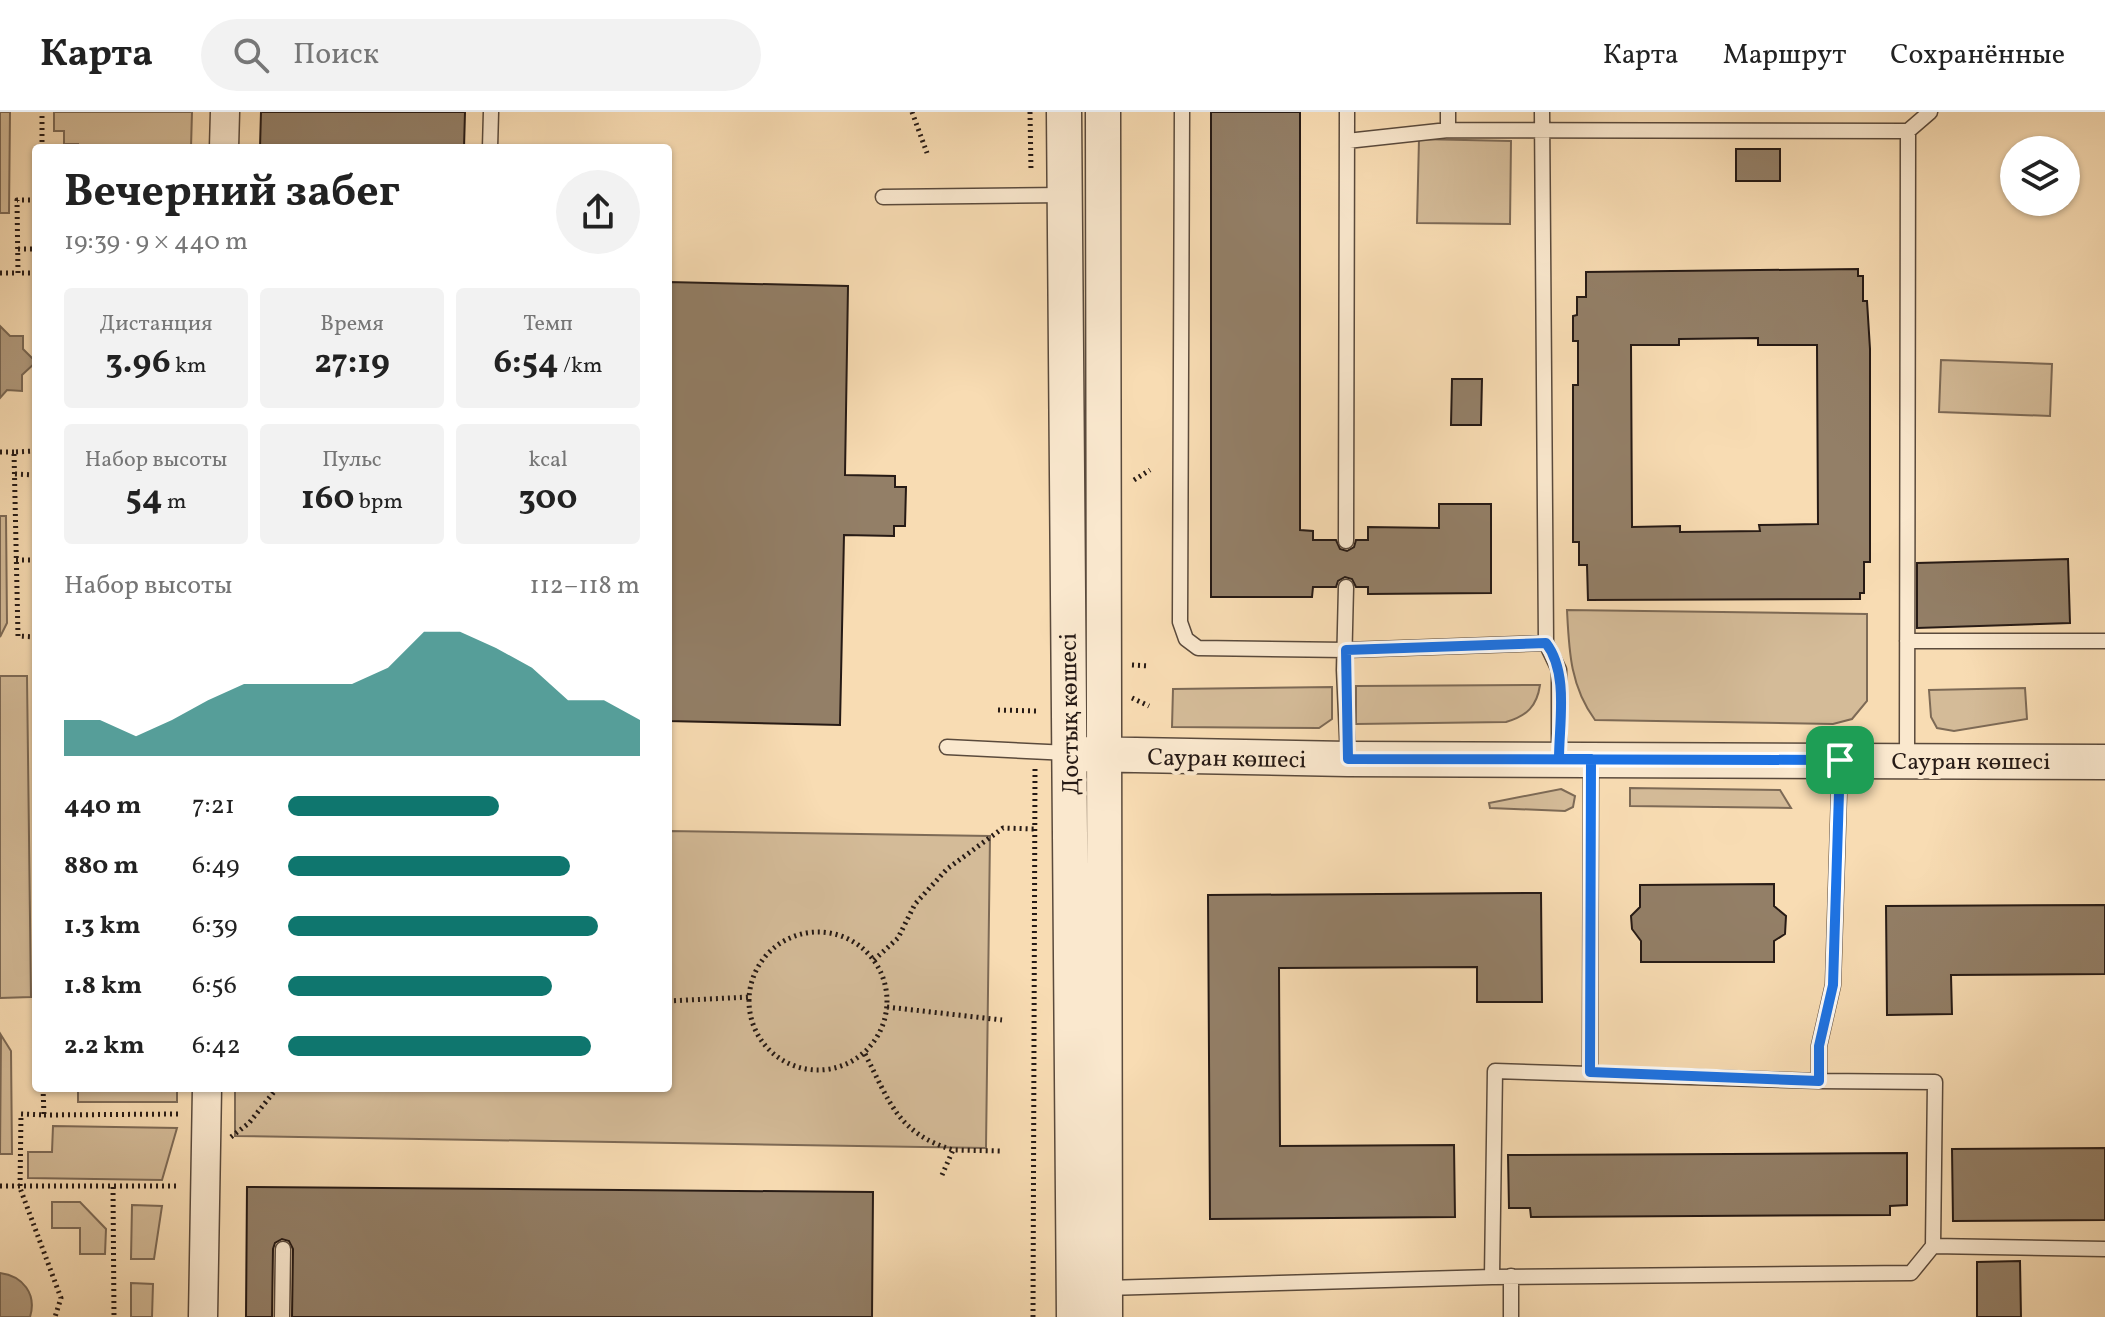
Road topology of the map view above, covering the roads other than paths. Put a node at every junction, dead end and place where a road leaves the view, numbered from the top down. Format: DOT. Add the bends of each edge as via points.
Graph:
graph roads {
  1 [pos="225,112"];
  2 [pos="491,112"];
  3 [pos="1064,112"];
  4 [pos="1103,112"];
  5 [pos="1182,112"];
  6 [pos="1347,112"];
  7 [pos="1448,112"];
  8 [pos="1542,112"];
  9 [pos="1930,112"];
  10 [pos="1448,130"];
  11 [pos="1542,130"];
  12 [pos="1908,131"];
  13 [pos="1347,141"];
  14 [pos="224,144"];
  15 [pos="490,144"];
  16 [pos="1048,195"];
  17 [pos="883,197"];
  18 [pos="1346,541"];
  19 [pos="1346,587"];
  20 [pos="1907,641"];
  21 [pos="2105,641"];
  22 [pos="1546,643"];
  23 [pos="1346,650"];
  24 [pos="947,747"];
  25 [pos="1053,753"];
  26 [pos="1104,755"];
  27 [pos="1348,759"];
  28 [pos="1575,759"];
  29 [pos="1840,760"];
  30 [pos="1907,760"];
  31 [pos="2105,762"];
  32 [pos="1590,1072"];
  33 [pos="1819,1081"];
  34 [pos="207,1092"];
  35 [pos="1933,1246"];
  36 [pos="283,1249"];
  37 [pos="2105,1249"];
  38 [pos="1511,1276"];
  39 [pos="1492,1277"];
  40 [pos="1104,1303"];
  41 [pos="203,1317"];
  42 [pos="282,1317"];
  43 [pos="1074,1317"];
  44 [pos="1511,1317"];
  1 -- 14 [label="street"];
  2 -- 15 [label="lane"];
  3 -- 16 [label="street, Достық көшесі"];
  4 -- 26 [label="street, Достық көшесі"];
  5 -- 23 [label="lane" via="1180,622 1186,639 1198,648"];
  6 -- 13 [label="lane"];
  7 -- 10 [label="lane"];
  8 -- 11 [label="lane"];
  9 -- 12 [label="lane"];
  10 -- 11 [label="lane"];
  10 -- 13 [label="lane"];
  11 -- 12 [label="lane"];
  11 -- 22 [label="lane"];
  12 -- 20 [label="lane"];
  13 -- 18 [label="lane"];
  16 -- 17 [label="lane"];
  16 -- 25 [label="street, Достық көшесі"];
  19 -- 23 [label="lane"];
  20 -- 21 [label="lane"];
  20 -- 30 [label="lane"];
  22 -- 23 [label="lane"];
  22 -- 28 [label="lane" via="1559,670"];
  23 -- 27 [label="lane"];
  24 -- 25 [label="lane"];
  25 -- 26 [label="street, Сауран көшесі"];
  25 -- 43 [label="street, Достық көшесі"];
  26 -- 27 [label="street, Сауран көшесі"];
  26 -- 40 [label="street, Достық көшесі"];
  27 -- 28 [label="street, Сауран көшесі"];
  28 -- 29 [label="street, Сауран көшесі"];
  28 -- 32 [label="lane"];
  29 -- 30 [label="street, Сауран көшесі"];
  29 -- 33 [label="lane" via="1833,985 1819,1046"];
  30 -- 31 [label="street, Сауран көшесі"];
  32 -- 33 [label="lane"];
  32 -- 39 [label="lane" via="1495,1071"];
  33 -- 35 [label="lane" via="1935,1082"];
  34 -- 41 [label="street"];
  35 -- 37 [label="lane"];
  35 -- 38 [label="lane" via="1911,1273"];
  36 -- 42 [label="lane"];
  38 -- 39 [label="lane"];
  38 -- 44 [label="lane"];
  39 -- 40 [label="lane"];
}
